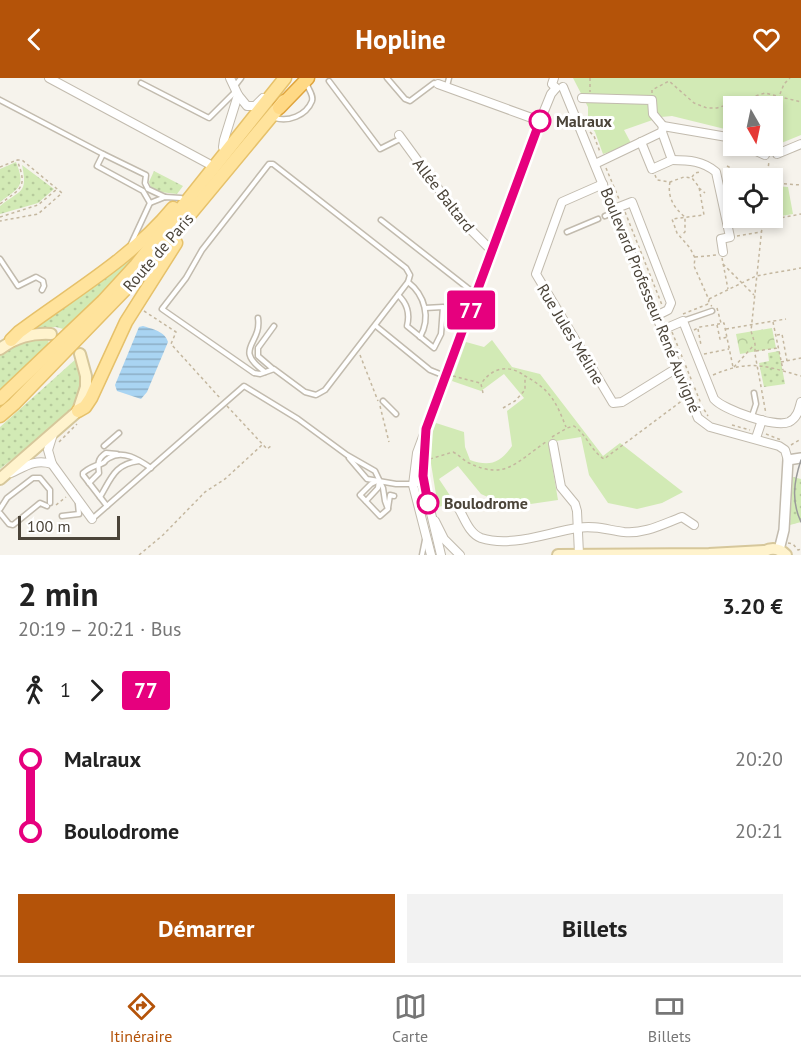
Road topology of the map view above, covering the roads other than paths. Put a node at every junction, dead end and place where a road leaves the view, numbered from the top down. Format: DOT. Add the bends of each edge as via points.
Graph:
graph roads {
  1 [pos="49,78"];
  2 [pos="230,78"];
  3 [pos="241,78"];
  4 [pos="285,78"];
  5 [pos="387,78"];
  6 [pos="430,78"];
  7 [pos="554,78"];
  8 [pos="306,79"];
  9 [pos="329,81"];
  10 [pos="141,83"];
  11 [pos="442,83"];
  12 [pos="561,84"];
  13 [pos="236,91"];
  14 [pos="273,91"];
  15 [pos="586,97"];
  16 [pos="0,100"];
  17 [pos="275,113"];
  18 [pos="540,121"];
  19 [pos="662,129"];
  20 [pos="240,134"];
  21 [pos="400,137"];
  22 [pos="723,137"];
  23 [pos="641,142"];
  24 [pos="801,144"];
  25 [pos="223,147"];
  26 [pos="783,150"];
  27 [pos="103,154"];
  28 [pos="672,160"];
  29 [pos="595,164"];
  30 [pos="209,165"];
  31 [pos="603,184"];
  32 [pos="165,197"];
  33 [pos="206,197"];
  34 [pos="181,198"];
  35 [pos="150,203"];
  36 [pos="614,211"];
  37 [pos="605,216"];
  38 [pos="598,219"];
  39 [pos="381,220"];
  40 [pos="567,232"];
  41 [pos="130,250"];
  42 [pos="493,252"];
  43 [pos="723,252"];
  44 [pos="0,259"];
  45 [pos="408,282"];
  46 [pos="42,290"];
  47 [pos="478,291"];
  48 [pos="398,295"];
  49 [pos="425,308"];
  50 [pos="712,311"];
  51 [pos="656,316"];
  52 [pos="258,318"];
  53 [pos="683,321"];
  54 [pos="274,326"];
  55 [pos="376,326"];
  56 [pos="662,330"];
  57 [pos="51,334"];
  58 [pos="420,337"];
  59 [pos="11,340"];
  60 [pos="0,349"];
  61 [pos="80,354"];
  62 [pos="677,368"];
  63 [pos="273,369"];
  64 [pos="266,372"];
  65 [pos="446,375"];
  66 [pos="754,393"];
  67 [pos="0,399"];
  68 [pos="383,401"];
  69 [pos="801,402"];
  70 [pos="78,411"];
  71 [pos="396,414"];
  72 [pos="0,416"];
  73 [pos="752,416"];
  74 [pos="765,420"];
  75 [pos="426,429"];
  76 [pos="119,433"];
  77 [pos="53,434"];
  78 [pos="756,438"];
  79 [pos="553,444"];
  80 [pos="104,446"];
  81 [pos="347,455"];
  82 [pos="801,458"];
  83 [pos="788,460"];
  84 [pos="140,461"];
  85 [pos="52,464"];
  86 [pos="98,464"];
  87 [pos="150,468"];
  88 [pos="2,477"];
  89 [pos="379,480"];
  90 [pos="89,483"];
  91 [pos="413,484"];
  92 [pos="424,484"];
  93 [pos="393,496"];
  94 [pos="100,497"];
  95 [pos="76,498"];
  96 [pos="366,501"];
  97 [pos="428,504"];
  98 [pos="107,506"];
  99 [pos="457,506"];
  100 [pos="388,509"];
  101 [pos="0,511"];
  102 [pos="62,516"];
  103 [pos="92,519"];
  104 [pos="694,525"];
  105 [pos="578,528"];
  106 [pos="426,537"];
  107 [pos="782,549"];
  108 [pos="762,553"];
  109 [pos="579,554"];
  110 [pos="422,555"];
  111 [pos="431,555"];
  112 [pos="441,555"];
  113 [pos="460,555"];
  114 [pos="558,555"];
  1 -- 30 [label="street"];
  2 -- 13 [label="street"];
  3 -- 13 [label="lane"];
  4 -- 14 [label="main road, Route de Paris"];
  5 -- 11 [label="lane" via="410,101"];
  6 -- 11 [label="lane"];
  7 -- 12 [label="street, Boulevard Professeur René Auvigné" via="552,84"];
  8 -- 17 [label="highway"];
  8 -- 17 [label="lane" via="313,98 298,116 281,120"];
  9 -- 21 [label="lane" via="380,149"];
  10 -- 13 [label="lane" via="209,118"];
  11 -- 18 [label="street"];
  12 -- 18 [label="street" via="550,94"];
  12 -- 29 [label="street, Boulevard Professeur René Auvigné"];
  13 -- 14 [label="street" via="245,105 252,107"];
  13 -- 25 [label="street"];
  14 -- 20 [label="main road, Route de Paris"];
  15 -- 19 [label="street" via="652,100 653,114"];
  16 -- 27 [label="lane"];
  17 -- 33 [label="main road, Route de Paris"];
  18 -- 42 [label="street"];
  19 -- 22 [label="street"];
  19 -- 23 [label="street"];
  19 -- 28 [label="street"];
  20 -- 25 [label="main road"];
  20 -- 67 [label="main road, Route de Paris" via="136,265"];
  21 -- 42 [label="street, Allée Baltard" via="461,220"];
  23 -- 28 [label="street" via="652,169"];
  23 -- 29 [label="street"];
  24 -- 26 [label="street"];
  25 -- 30 [label="main road"];
  27 -- 32 [label="lane" via="146,175 148,189"];
  27 -- 35 [label="lane" via="97,166 143,191"];
  28 -- 43 [label="street" via="701,163 716,172 730,237 721,239"];
  29 -- 31 [label="street, Boulevard Professeur René Auvigné"];
  30 -- 34 [label="main road"];
  31 -- 36 [label="street, Boulevard Professeur René Auvigné"];
  31 -- 62 [label="street, Rue Jules Méline" via="561,202 536,274 613,403 622,402"];
  32 -- 34 [label="lane"];
  32 -- 35 [label="lane"];
  33 -- 70 [label="main road" via="126,322 91,398"];
  33 -- 72 [label="main road, Route de Paris" via="143,271"];
  34 -- 41 [label="main road"];
  35 -- 41 [label="lane"];
  36 -- 37 [label="lane"];
  36 -- 51 [label="street, Boulevard Professeur René Auvigné"];
  36 -- 51 [label="street" via="632,202 671,303 668,310"];
  38 -- 40 [label="lane"];
  39 -- 47 [label="lane" via="469,289"];
  41 -- 59 [label="main road"];
  42 -- 47 [label="street"];
  44 -- 46 [label="lane" via="18,286 36,277 43,281"];
  45 -- 48 [label="lane"];
  45 -- 49 [label="lane" via="419,293"];
  45 -- 64 [label="lane" via="406,268 269,164 162,309 254,373"];
  47 -- 65 [label="street"];
  48 -- 55 [label="lane"];
  48 -- 58 [label="lane" via="407,306 407,326"];
  49 -- 58 [label="lane"];
  49 -- 58 [label="lane" via="443,307 442,326 434,348"];
  50 -- 53 [label="lane"];
  51 -- 56 [label="street, Boulevard Professeur René Auvigné"];
  52 -- 64 [label="lane" via="259,328 250,345 250,356"];
  53 -- 56 [label="street"];
  53 -- 73 [label="street" via="718,403"];
  54 -- 63 [label="lane" via="258,352"];
  55 -- 63 [label="lane" via="325,390 316,395 305,392"];
  55 -- 65 [label="lane" via="430,370"];
  56 -- 62 [label="street, Boulevard Professeur René Auvigné"];
  57 -- 59 [label="main road" via="29,334"];
  59 -- 60 [label="main road"];
  61 -- 70 [label="main road" via="86,387"];
  62 -- 78 [label="street, Boulevard Professeur René Auvigné" via="698,418 710,427"];
  63 -- 64 [label="lane"];
  65 -- 75 [label="street"];
  66 -- 73 [label="lane"];
  68 -- 71 [label="lane"];
  69 -- 74 [label="street" via="793,420 781,424"];
  70 -- 77 [label="main road"];
  73 -- 74 [label="street"];
  74 -- 78 [label="street"];
  75 -- 91 [label="street" via="417,453"];
  75 -- 92 [label="street"];
  76 -- 80 [label="lane"];
  77 -- 85 [label="street" via="48,450"];
  77 -- 88 [label="main road"];
  78 -- 83 [label="street, Boulevard Professeur René Auvigné" via="785,450"];
  79 -- 105 [label="street" via="561,487 575,504"];
  81 -- 87 [label="lane" via="298,419 241,386"];
  81 -- 89 [label="lane" via="375,471"];
  81 -- 89 [label="lane" via="367,479"];
  82 -- 83 [label="street"];
  83 -- 107 [label="street"];
  84 -- 86 [label="lane" via="121,455"];
  84 -- 87 [label="lane"];
  84 -- 94 [label="lane" via="124,465 111,476"];
  85 -- 88 [label="street" via="31,463"];
  85 -- 95 [label="street"];
  86 -- 90 [label="lane" via="99,474"];
  86 -- 90 [label="lane" via="83,473"];
  87 -- 98 [label="lane"];
  89 -- 91 [label="lane"];
  89 -- 96 [label="lane" via="378,488"];
  89 -- 96 [label="lane" via="360,495"];
  89 -- 100 [label="lane"];
  90 -- 94 [label="lane"];
  91 -- 92 [label="lane"];
  91 -- 106 [label="street"];
  92 -- 97 [label="street"];
  93 -- 100 [label="lane" via="390,495"];
  94 -- 98 [label="lane"];
  95 -- 102 [label="lane" via="79,514"];
  95 -- 103 [label="street"];
  96 -- 100 [label="lane" via="380,516"];
  97 -- 112 [label="street"];
  97 -- 113 [label="street" via="444,539"];
  98 -- 103 [label="lane"];
  99 -- 105 [label="street" via="474,534 497,541"];
  101 -- 101 [label="lane" via="7,498 33,478 40,478 50,490 48,504 40,503 13,525"];
  104 -- 105 [label="street" via="682,517 640,531"];
  105 -- 109 [label="street"];
  106 -- 110 [label="lane"];
  106 -- 111 [label="street"];
  107 -- 108 [label="main road"];
  108 -- 109 [label="main road"];
  109 -- 114 [label="main road"];
}
